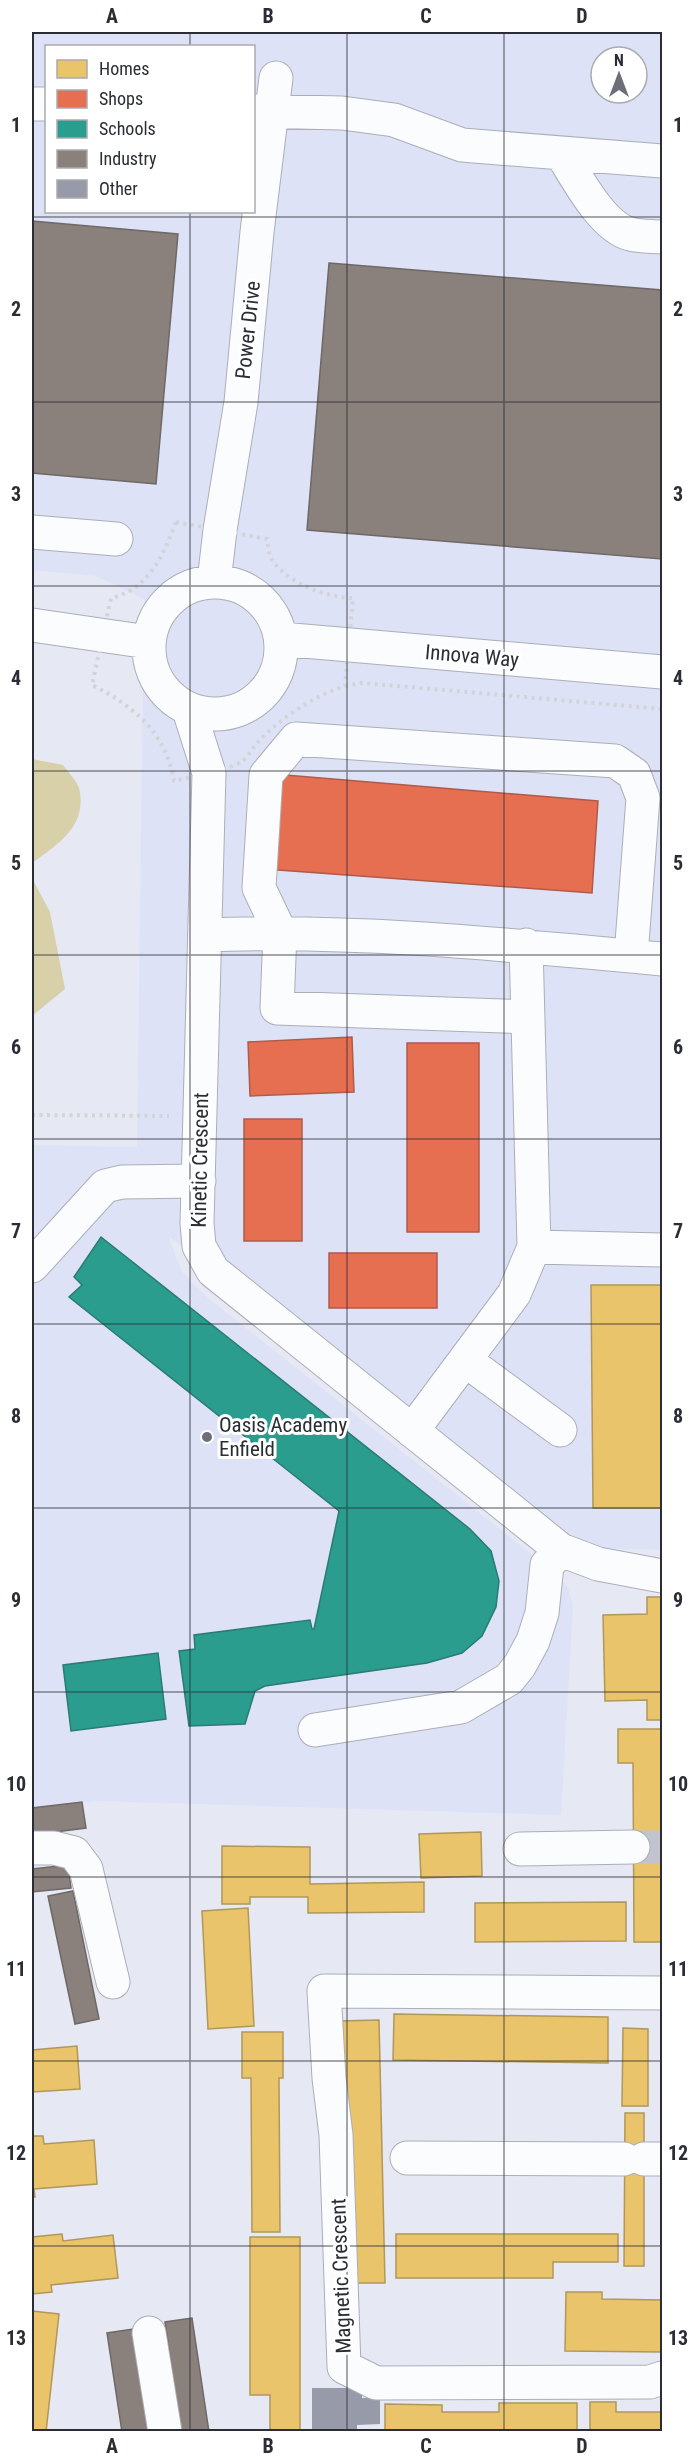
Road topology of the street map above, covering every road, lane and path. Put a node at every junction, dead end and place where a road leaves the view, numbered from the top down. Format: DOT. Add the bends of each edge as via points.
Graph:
graph roads {
  1 [pos="276,78"];
  2 [pos="263,111"];
  3 [pos="561,153"];
  4 [pos="663,161"];
  5 [pos="663,237"];
  6 [pos="220,530"];
  7 [pos="32,532"];
  8 [pos="116,539"];
  9 [pos="214,582"];
  10 [pos="32,625"];
  11 [pos="102,637"];
  12 [pos="281,639"];
  13 [pos="148,642"];
  14 [pos="349,645"];
  15 [pos="663,672"];
  16 [pos="345,686"];
  17 [pos="663,709"];
  18 [pos="189,710"];
  19 [pos="209,773"];
  20 [pos="653,793"];
  21 [pos="280,932"];
  22 [pos="204,935"];
  23 [pos="526,945"];
  24 [pos="647,957"];
  25 [pos="528,1017"];
  26 [pos="32,1115"];
  27 [pos="177,1116"];
  28 [pos="199,1181"];
  29 [pos="534,1247"];
  30 [pos="663,1250"];
  31 [pos="32,1266"];
  32 [pos="465,1360"];
  33 [pos="560,1430"];
  34 [pos="412,1431"];
  35 [pos="561,1550"];
  36 [pos="663,1576"];
  37 [pos="315,1730"];
  38 [pos="633,1847"];
  39 [pos="32,1848"];
  40 [pos="520,1850"];
  41 [pos="113,1982"];
  42 [pos="663,1993"];
  43 [pos="407,2158"];
  44 [pos="644,2159"];
  45 [pos="149,2333"];
  46 [pos="663,2379"];
  47 [pos="165,2432"];
  1 -- 2 [label="street, Power Drive"];
  2 -- 3 [label="street" via="342,113 394,120 462,145"];
  2 -- 6 [label="street, Power Drive" via="258,232 241,402"];
  3 -- 4 [label="street"];
  3 -- 5 [label="street" via="595,205 614,224 629,234"];
  6 -- 9 [label="street, Power Drive"];
  6 -- 11 [label="path" via="176,522 167,546 148,576 131,590 111,598"];
  6 -- 14 [label="path" via="267,539 269,553 285,573 326,595 353,598"];
  7 -- 8 [label="street"];
  9 -- 12 [label="street" via="234,584 251,592 266,605"];
  9 -- 13 [label="street" via="177,593 163,606"];
  10 -- 11 [label="street"];
  11 -- 13 [label="street"];
  11 -- 19 [label="path" via="92,686 128,707 149,726 165,747 174,781"];
  12 -- 14 [label="street, Innova Way"];
  12 -- 18 [label="street" via="274,679 262,695 246,707 226,714"];
  13 -- 18 [label="street" via="157,681 170,697"];
  14 -- 15 [label="street, Innova Way"];
  14 -- 16 [label="path"];
  16 -- 17 [label="path" via="361,683"];
  16 -- 19 [label="path" via="308,703 281,722 240,763"];
  18 -- 19 [label="street, Kinetic Crescent"];
  19 -- 22 [label="street, Kinetic Crescent"];
  20 -- 21 [label="street" via="615,761 296,739 266,775 259,888"];
  20 -- 24 [label="street"];
  21 -- 22 [label="street"];
  21 -- 23 [label="street"];
  21 -- 25 [label="street" via="277,1008"];
  22 -- 28 [label="street, Kinetic Crescent"];
  23 -- 24 [label="street"];
  23 -- 25 [label="street"];
  25 -- 29 [label="street"];
  26 -- 27 [label="path"];
  28 -- 31 [label="street" via="122,1182 105,1186"];
  28 -- 34 [label="street, Kinetic Crescent" via="199,1246 213,1271"];
  29 -- 30 [label="street"];
  29 -- 32 [label="street" via="514,1294"];
  32 -- 33 [label="street"];
  32 -- 34 [label="street"];
  34 -- 35 [label="street, Kinetic Crescent"];
  35 -- 36 [label="street, Kinetic Crescent" via="598,1564"];
  35 -- 37 [label="street" via="547,1565 542,1613 533,1641 509,1678 460,1707"];
  38 -- 40 [label="street"];
  39 -- 41 [label="street" via="74,1853 86,1869"];
  42 -- 46 [label="street, Magnetic Crescent" via="324,1991 336,2135 344,2367 376,2383"];
  43 -- 44 [label="street"];
  45 -- 47 [label="street"];
}
